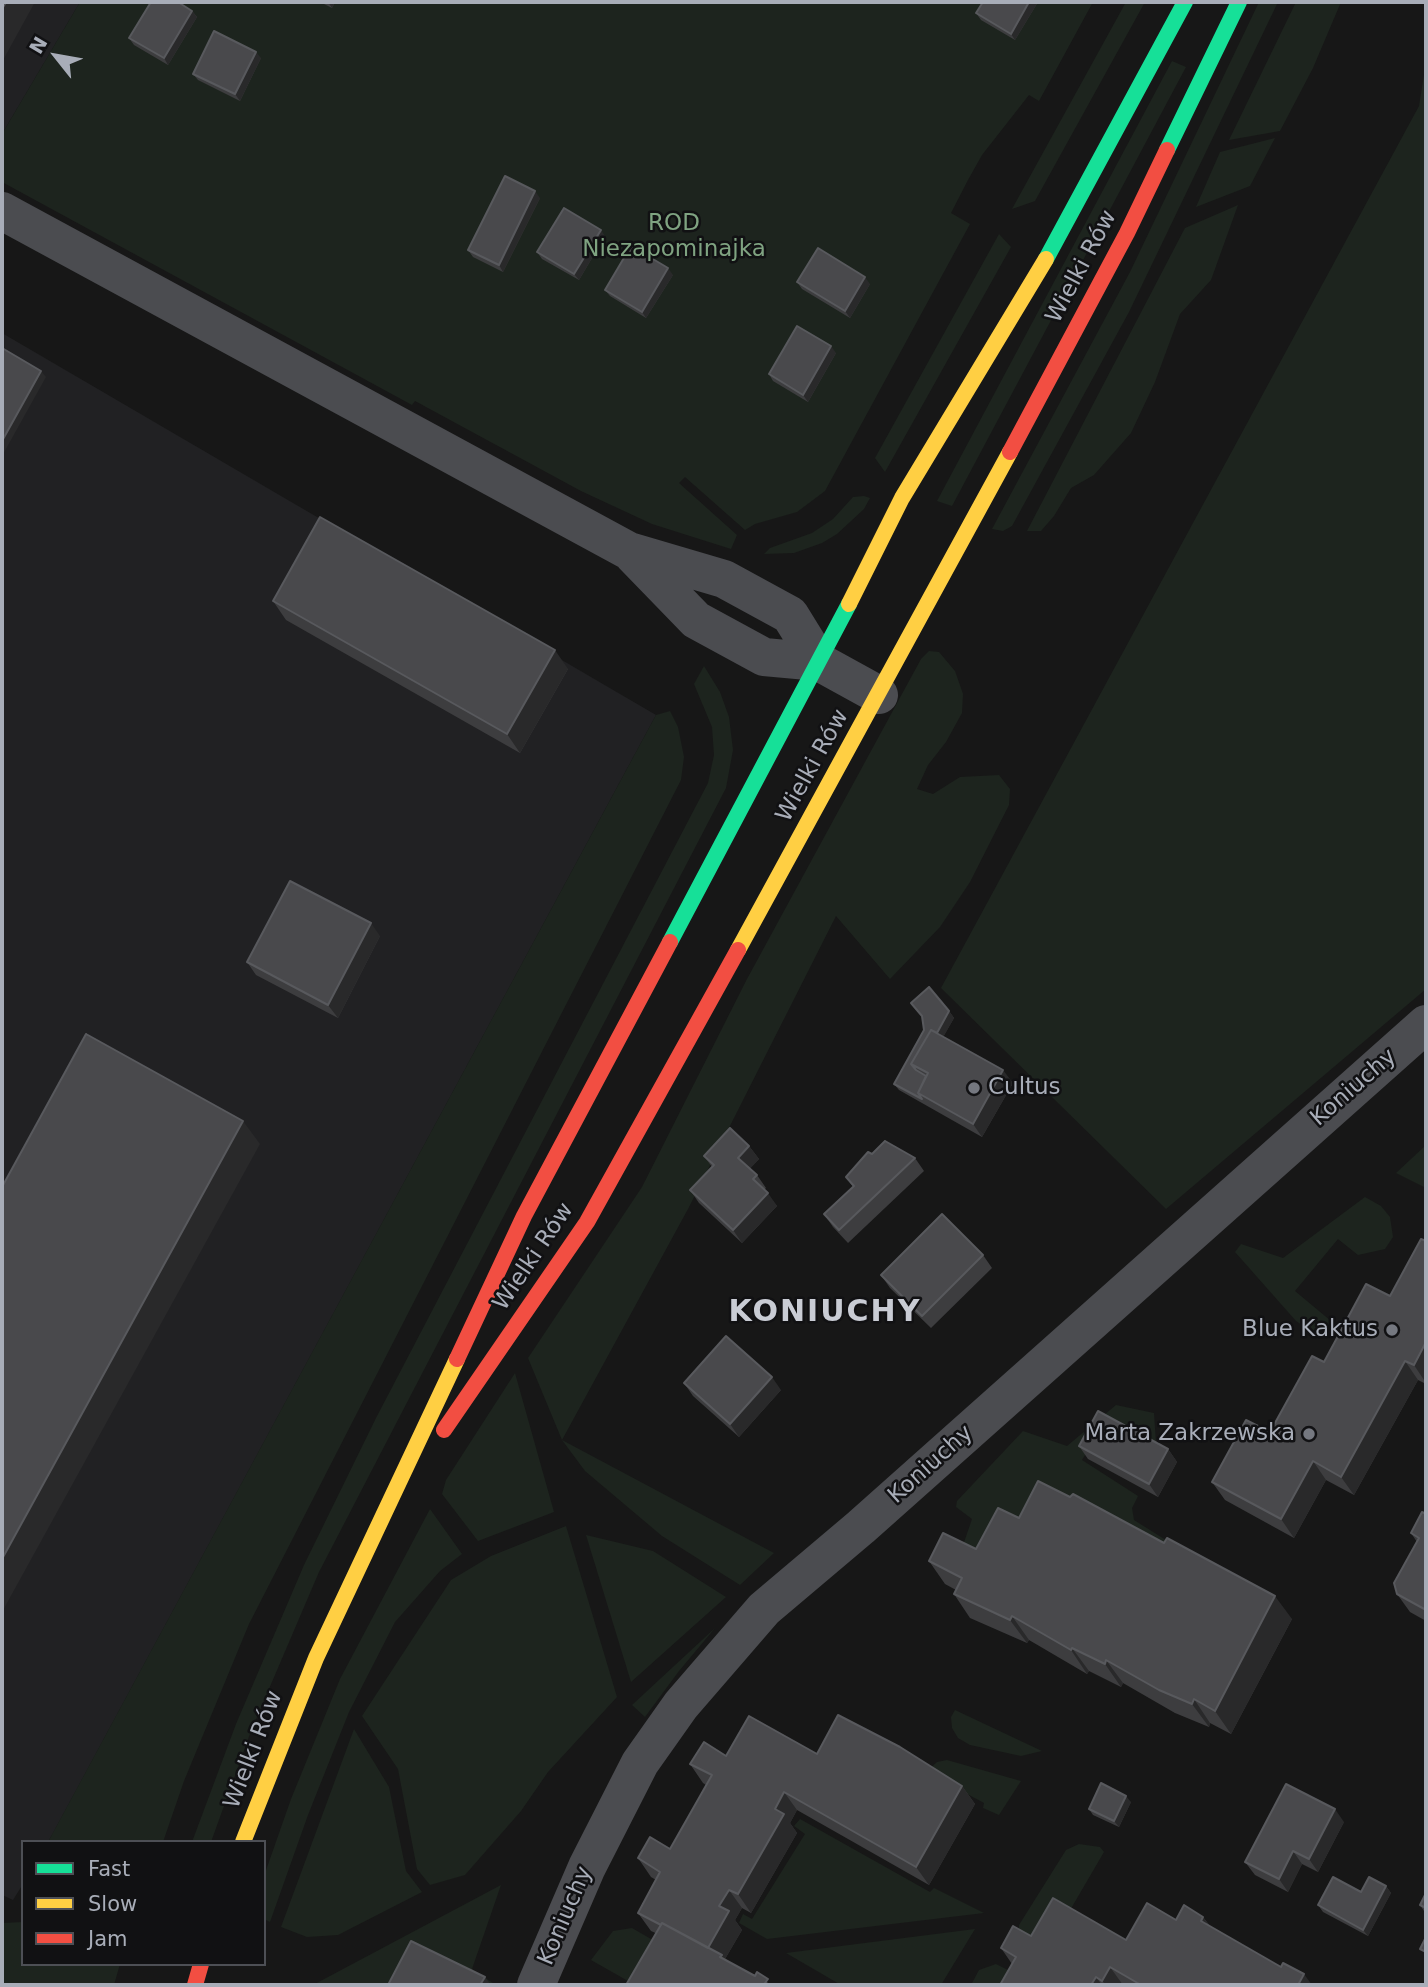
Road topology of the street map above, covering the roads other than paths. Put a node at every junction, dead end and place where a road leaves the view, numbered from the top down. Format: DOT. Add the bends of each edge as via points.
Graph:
graph roads {
  1 [pos="1185,2"];
  2 [pos="1239,2"];
  3 [pos="2,211"];
  4 [pos="629,551"];
  5 [pos="819,662"];
  6 [pos="879,695"];
  7 [pos="1426,1024"];
  8 [pos="379,1524"];
  9 [pos="244,1840"];
  10 [pos="200,1966"];
  11 [pos="195,1985"];
  12 [pos="536,1985"];
  1 -- 5 [label="street, Wielki Rów" via="1051,250 902,498"];
  2 -- 6 [label="street, Wielki Rów" via="1127,233"];
  3 -- 4 [label="street"];
  4 -- 5 [label="street" via="696,620 764,657"];
  4 -- 5 [label="street" via="724,579 790,615"];
  5 -- 6 [label="street"];
  5 -- 8 [label="street, Wielki Rów" via="524,1216"];
  6 -- 8 [label="street, Wielki Rów" via="587,1222"];
  7 -- 12 [label="street, Koniuchy" via="764,1609 681,1705 640,1763 587,1867"];
  8 -- 9 [label="street, Wielki Rów" via="316,1658"];
  10 -- 11 [label="street"];
}
